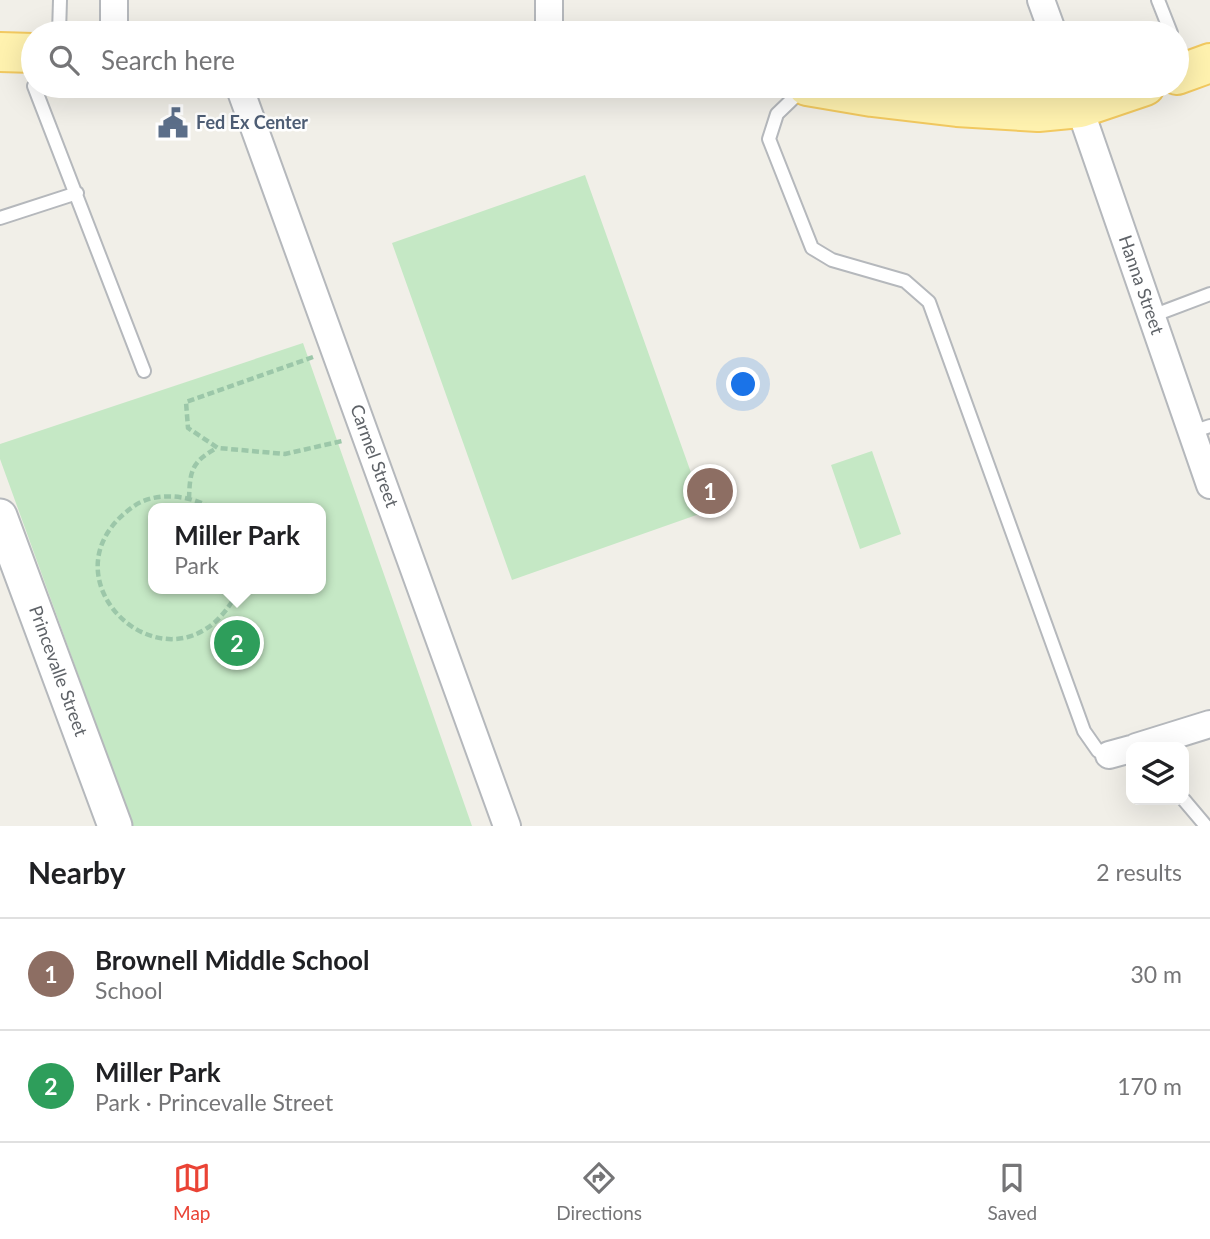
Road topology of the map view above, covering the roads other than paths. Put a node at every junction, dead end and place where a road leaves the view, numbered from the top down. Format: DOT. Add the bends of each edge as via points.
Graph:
graph roads {
  1 [pos="60,0"];
  2 [pos="114,0"];
  3 [pos="549,0"];
  4 [pos="1041,0"];
  5 [pos="1158,0"];
  6 [pos="59,21"];
  7 [pos="114,21"];
  8 [pos="549,21"];
  9 [pos="1049,21"];
  10 [pos="1166,21"];
  11 [pos="38,98"];
  12 [pos="243,98"];
  13 [pos="794,98"];
  14 [pos="880,98"];
  15 [pos="1073,98"];
  16 [pos="1076,98"];
  17 [pos="77,193"];
  18 [pos="0,218"];
  19 [pos="1210,294"];
  20 [pos="1152,316"];
  21 [pos="144,371"];
  22 [pos="1201,429"];
  23 [pos="1210,485"];
  24 [pos="0,516"];
  25 [pos="1210,724"];
  26 [pos="1157,742"];
  27 [pos="1126,749"];
  28 [pos="1188,805"];
  29 [pos="115,826"];
  30 [pos="508,826"];
  31 [pos="1206,826"];
  1 -- 6 [label="lane"];
  2 -- 7 [label="street"];
  3 -- 8 [label="street"];
  4 -- 9 [label="street"];
  5 -- 10 [label="lane"];
  11 -- 17 [label="lane"];
  12 -- 30 [label="street, Carmel Street"];
  13 -- 27 [label="lane" via="777,114 769,139 812,248 832,260 905,281 929,302 1084,731 1098,751"];
  14 -- 15 [label="main road" via="1038,112"];
  16 -- 20 [label="street, Hanna Street"];
  17 -- 18 [label="lane"];
  17 -- 21 [label="lane"];
  19 -- 20 [label="lane"];
  20 -- 22 [label="street, Hanna Street"];
  22 -- 23 [label="street, Hanna Street"];
  24 -- 29 [label="street, Princevalle Street"];
  25 -- 26 [label="street"];
  28 -- 31 [label="lane"];
}
